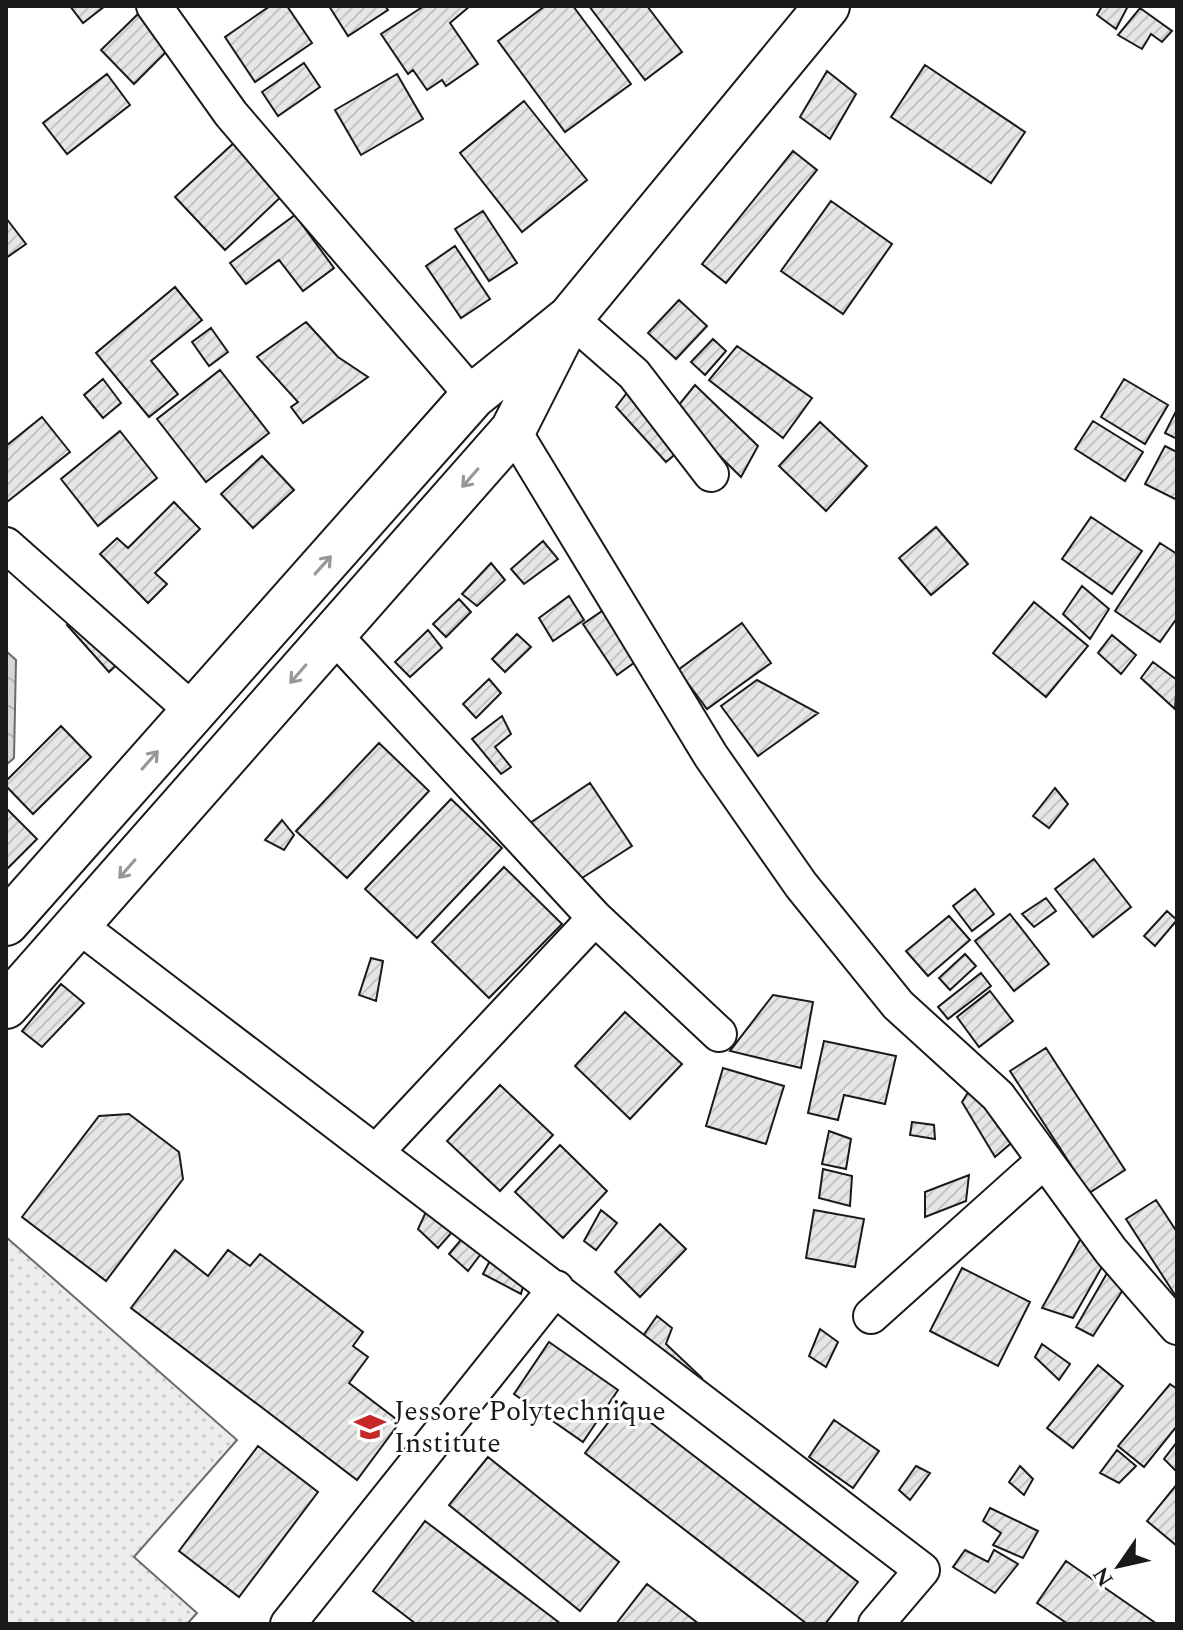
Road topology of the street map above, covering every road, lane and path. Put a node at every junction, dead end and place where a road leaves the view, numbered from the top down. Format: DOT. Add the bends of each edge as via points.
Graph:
graph roads {
  1 [pos="154,6"];
  2 [pos="827,6"];
  3 [pos="570,318"];
  4 [pos="473,396"];
  5 [pos="513,430"];
  6 [pos="711,474"];
  7 [pos="6,545"];
  8 [pos="333,634"];
  9 [pos="193,711"];
  10 [pos="595,918"];
  11 [pos="6,923"];
  12 [pos="78,925"];
  13 [pos="6,1006"];
  14 [pos="719,1034"];
  15 [pos="376,1152"];
  16 [pos="1045,1160"];
  17 [pos="556,1288"];
  18 [pos="871,1316"];
  19 [pos="1177,1327"];
  20 [pos="288,1624"];
  21 [pos="876,1624"];
  1 -- 4 [label="street" via="231,114"];
  2 -- 3 [label="highway"];
  3 -- 4 [label="highway"];
  3 -- 5 [label="highway"];
  3 -- 6 [label="street" via="634,374"];
  9 -- 4 [label="highway, one-way"];
  5 -- 8 [label="highway, one-way"];
  5 -- 16 [label="street" via="711,756 801,885 898,1005 998,1096"];
  7 -- 9 [label="street"];
  8 -- 10 [label="street"];
  8 -- 12 [label="highway, one-way"];
  11 -- 9 [label="highway, one-way"];
  10 -- 14 [label="street"];
  10 -- 15 [label="street"];
  12 -- 13 [label="highway"];
  12 -- 15 [label="street"];
  15 -- 17 [label="street"];
  16 -- 18 [label="street"];
  16 -- 19 [label="street" via="1111,1251"];
  17 -- 20 [label="street"];
  17 -- 21 [label="street" via="922,1570"];
}
